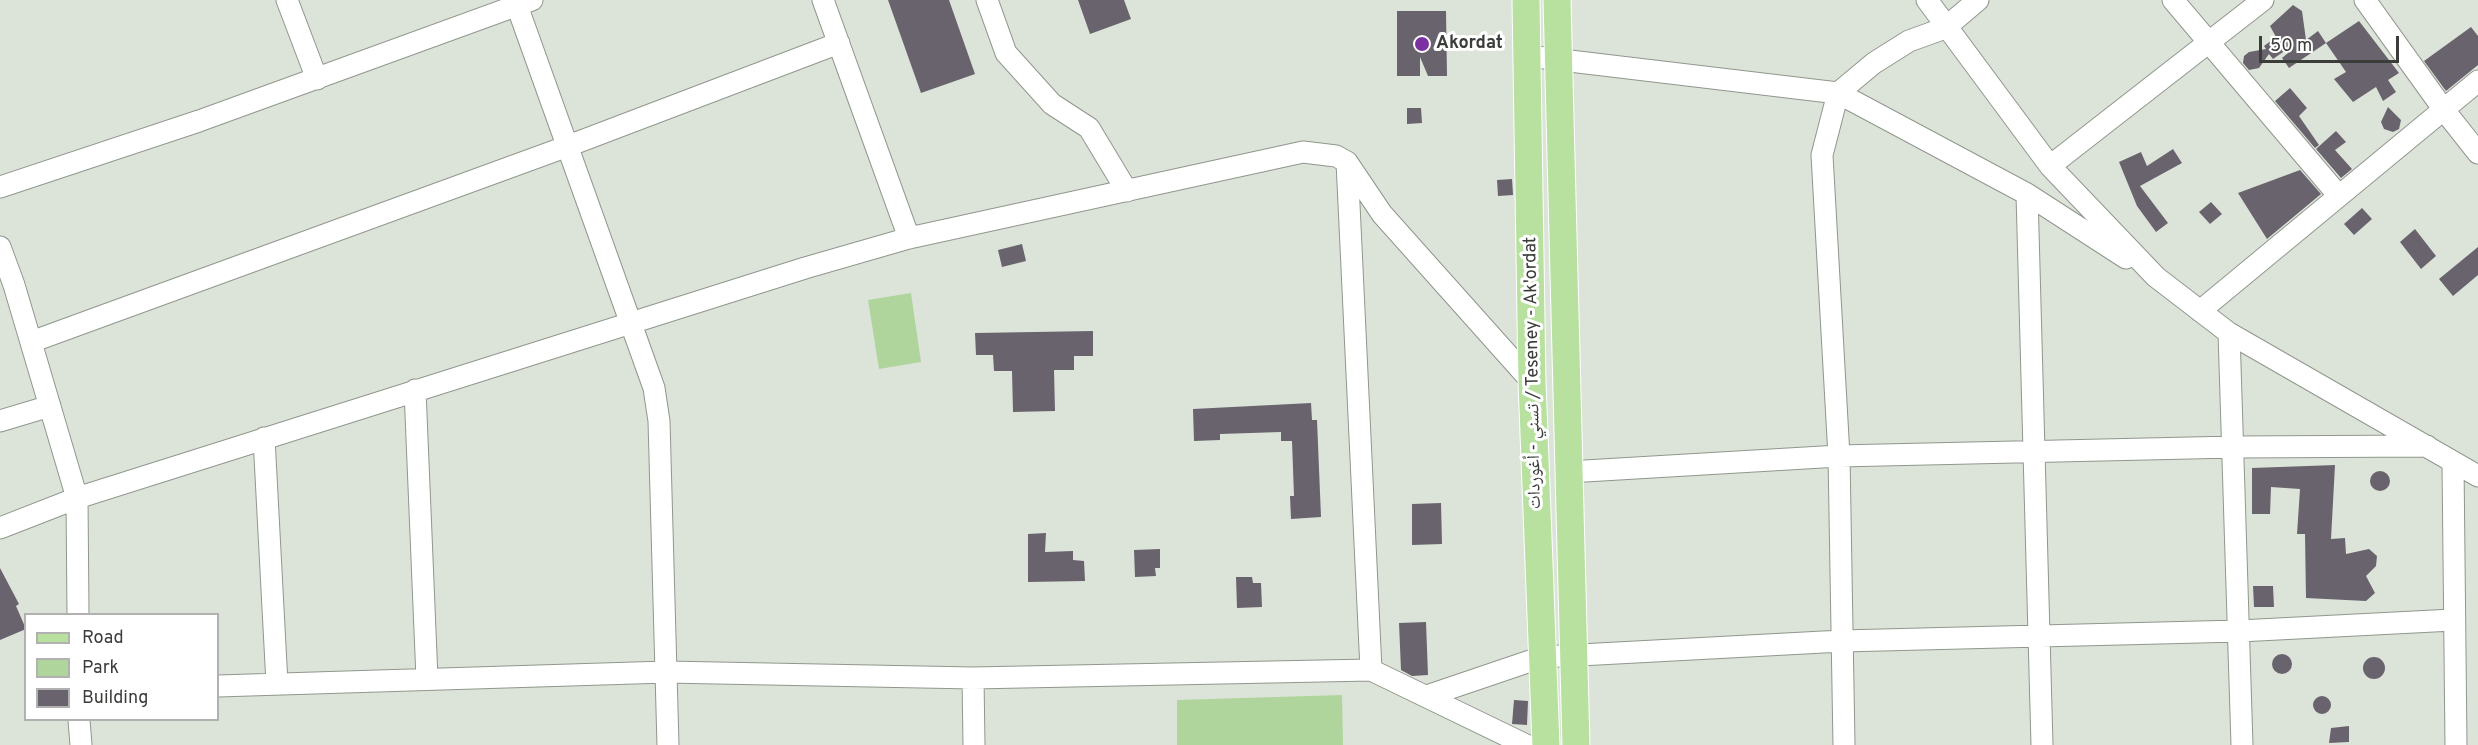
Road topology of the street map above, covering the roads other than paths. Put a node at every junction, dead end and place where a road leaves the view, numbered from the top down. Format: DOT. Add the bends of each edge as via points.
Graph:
graph roads {
  1 [pos="287,0"];
  2 [pos="823,0"];
  3 [pos="987,0"];
  4 [pos="1526,0"];
  5 [pos="1557,0"];
  6 [pos="1927,0"];
  7 [pos="1978,0"];
  8 [pos="2173,0"];
  9 [pos="2263,0"];
  10 [pos="2366,0"];
  11 [pos="521,2"];
  12 [pos="1945,28"];
  13 [pos="2211,42"];
  14 [pos="839,43"];
  15 [pos="1528,56"];
  16 [pos="1558,60"];
  17 [pos="317,79"];
  18 [pos="2478,81"];
  19 [pos="1838,93"];
  20 [pos="2444,111"];
  21 [pos="568,146"];
  22 [pos="2478,153"];
  23 [pos="1347,162"];
  24 [pos="2050,166"];
  25 [pos="0,187"];
  26 [pos="1127,191"];
  27 [pos="2027,194"];
  28 [pos="2339,196"];
  29 [pos="909,238"];
  30 [pos="0,247"];
  31 [pos="2156,277"];
  32 [pos="2200,311"];
  33 [pos="631,322"];
  34 [pos="2229,333"];
  35 [pos="31,342"];
  36 [pos="1532,382"];
  37 [pos="415,390"];
  38 [pos="50,406"];
  39 [pos="0,421"];
  40 [pos="264,438"];
  41 [pos="2427,446"];
  42 [pos="2234,447"];
  43 [pos="2035,451"];
  44 [pos="1839,456"];
  45 [pos="2453,463"];
  46 [pos="1568,472"];
  47 [pos="2478,476"];
  48 [pos="77,498"];
  49 [pos="0,528"];
  50 [pos="78,613"];
  51 [pos="2453,620"];
  52 [pos="2239,631"];
  53 [pos="2039,635"];
  54 [pos="1842,641"];
  55 [pos="1574,656"];
  56 [pos="1542,657"];
  57 [pos="1371,670"];
  58 [pos="666,672"];
  59 [pos="973,678"];
  60 [pos="427,679"];
  61 [pos="277,684"];
  62 [pos="219,686"];
  63 [pos="1427,696"];
  64 [pos="79,721"];
  65 [pos="81,745"];
  66 [pos="668,745"];
  67 [pos="974,745"];
  68 [pos="1526,745"];
  69 [pos="1546,745"];
  70 [pos="1576,745"];
  71 [pos="1844,745"];
  72 [pos="2042,745"];
  73 [pos="2242,745"];
  74 [pos="2456,745"];
  1 -- 17 [label="street"];
  2 -- 14 [label="street"];
  3 -- 26 [label="street" via="1006,53 1052,104 1089,129"];
  4 -- 15 [label="main road, تسني - أغوردات / Teseney - Ak'ordat"];
  5 -- 16 [label="main road"];
  6 -- 12 [label="street"];
  7 -- 12 [label="street"];
  8 -- 13 [label="street"];
  9 -- 13 [label="street"];
  10 -- 20 [label="street"];
  11 -- 17 [label="street"];
  11 -- 21 [label="street"];
  12 -- 19 [label="street" via="1909,42 1874,63"];
  12 -- 24 [label="street"];
  13 -- 24 [label="street"];
  13 -- 28 [label="street"];
  14 -- 21 [label="street"];
  14 -- 29 [label="street"];
  15 -- 16 [label="street"];
  15 -- 36 [label="main road, تسني - أغوردات / Teseney - Ak'ordat"];
  16 -- 19 [label="street"];
  16 -- 46 [label="main road"];
  17 -- 25 [label="street"];
  18 -- 20 [label="street"];
  19 -- 27 [label="street"];
  19 -- 44 [label="street" via="1822,155"];
  20 -- 22 [label="street"];
  20 -- 28 [label="street"];
  21 -- 33 [label="street"];
  21 -- 35 [label="street"];
  23 -- 26 [label="street" via="1303,152"];
  23 -- 36 [label="street" via="1382,214"];
  23 -- 57 [label="street"];
  24 -- 31 [label="street"];
  26 -- 29 [label="street"];
  27 -- 31 [label="street"];
  27 -- 43 [label="street"];
  28 -- 32 [label="street"];
  29 -- 33 [label="street"];
  30 -- 35 [label="street"];
  31 -- 32 [label="street"];
  32 -- 34 [label="street"];
  33 -- 37 [label="street"];
  33 -- 58 [label="street" via="654,388 659,421"];
  34 -- 41 [label="street"];
  34 -- 42 [label="street"];
  35 -- 38 [label="street"];
  36 -- 56 [label="main road, تسني - أغوردات / Teseney - Ak'ordat"];
  37 -- 40 [label="street"];
  37 -- 60 [label="street"];
  38 -- 39 [label="street"];
  38 -- 48 [label="street"];
  40 -- 48 [label="street"];
  40 -- 61 [label="street"];
  41 -- 42 [label="street"];
  41 -- 45 [label="street"];
  42 -- 43 [label="street"];
  42 -- 52 [label="street"];
  43 -- 44 [label="street"];
  43 -- 53 [label="street"];
  44 -- 46 [label="street"];
  44 -- 54 [label="street"];
  45 -- 47 [label="street"];
  45 -- 51 [label="street"];
  46 -- 55 [label="main road"];
  48 -- 49 [label="street"];
  48 -- 50 [label="street"];
  51 -- 52 [label="street"];
  51 -- 74 [label="street"];
  52 -- 53 [label="street"];
  52 -- 73 [label="street"];
  53 -- 54 [label="street"];
  53 -- 72 [label="street"];
  54 -- 55 [label="street"];
  54 -- 71 [label="street"];
  55 -- 56 [label="street"];
  55 -- 70 [label="main road"];
  56 -- 63 [label="street"];
  56 -- 69 [label="main road, تسني - أغوردات / Teseney - Ak'ordat"];
  57 -- 59 [label="street"];
  57 -- 63 [label="street"];
  58 -- 59 [label="street"];
  58 -- 60 [label="street"];
  58 -- 66 [label="street"];
  59 -- 67 [label="street"];
  60 -- 61 [label="street"];
  61 -- 62 [label="street"];
  63 -- 68 [label="street"];
  64 -- 65 [label="street"];
}
